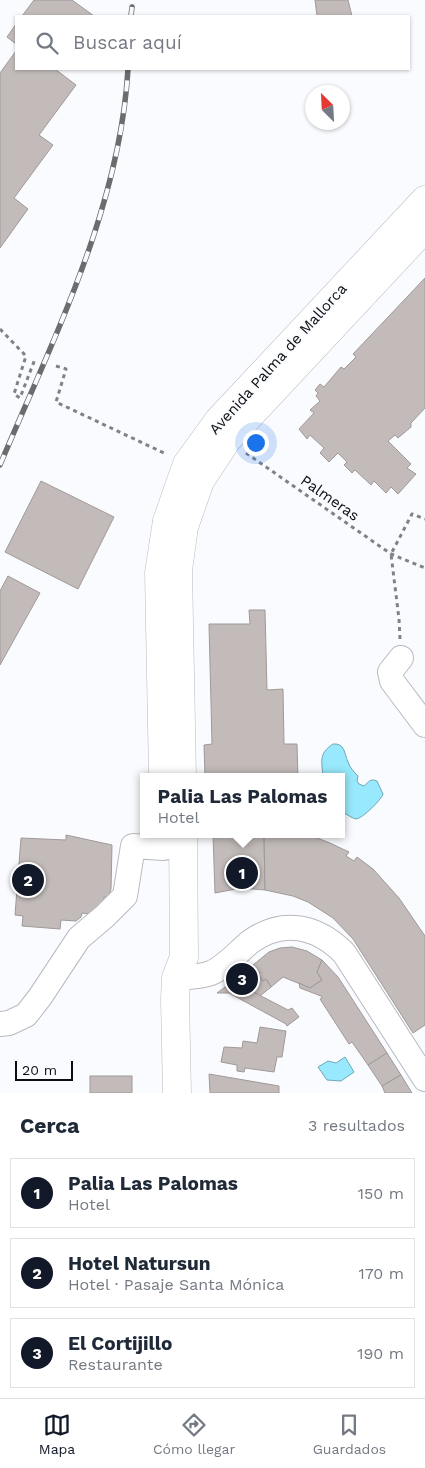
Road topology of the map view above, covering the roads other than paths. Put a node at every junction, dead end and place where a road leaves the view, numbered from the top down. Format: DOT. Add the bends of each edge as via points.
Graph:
graph roads {
  1 [pos="425,200"];
  2 [pos="425,228"];
  3 [pos="401,658"];
  4 [pos="425,725"];
  5 [pos="163,773"];
  6 [pos="182,773"];
  7 [pos="174,841"];
  8 [pos="176,978"];
  9 [pos="0,1024"];
  10 [pos="425,1079"];
  11 [pos="177,1093"];
  1 -- 5 [label="main road, Avenida Palma de Mallorca" via="219,420 187,464 167,521 159,573"];
  2 -- 6 [label="main road, Avenida Palma de Mallorca" via="227,440 200,481 184,527 178,570"];
  3 -- 4 [label="street" via="390,672 392,681"];
  7 -- 8 [label="main road" via="167,957"];
  7 -- 9 [label="street" via="133,846 125,896 80,938 26,1015"];
  8 -- 10 [label="street" via="212,973 263,934 278,929 307,929 320,934 344,953"];
  8 -- 11 [label="main road"];
}
